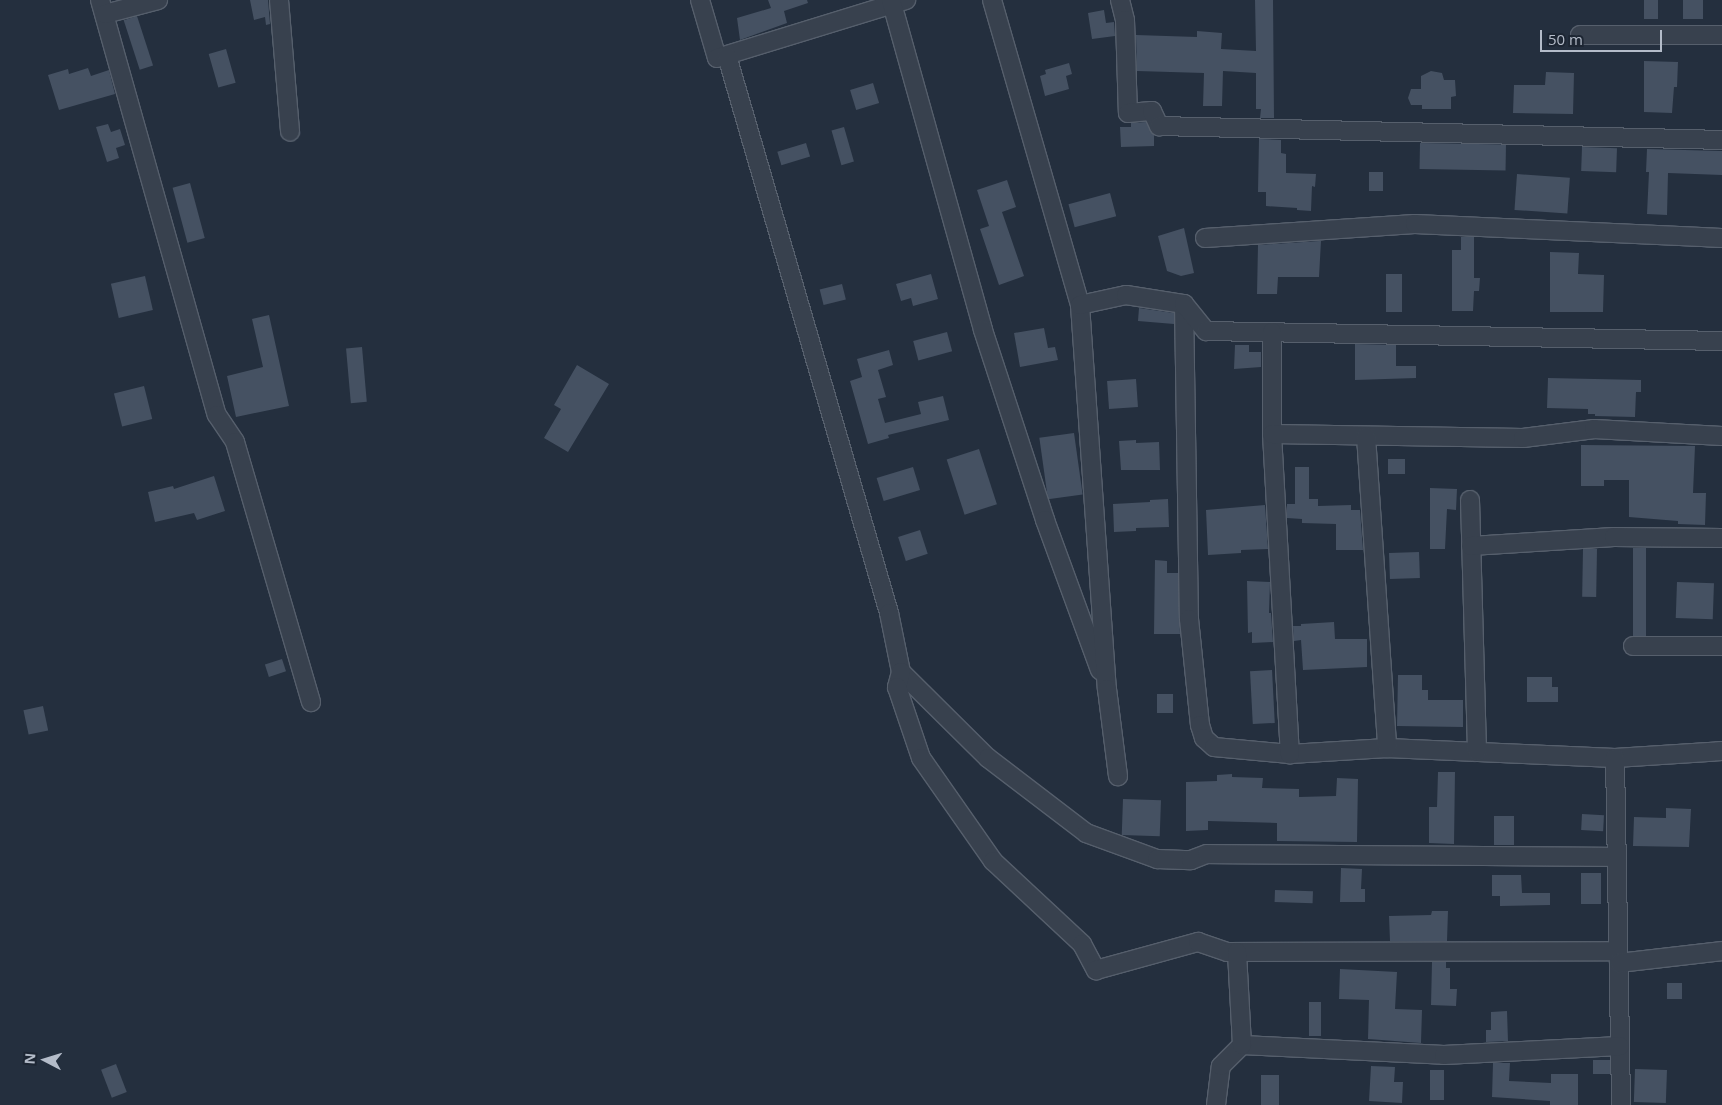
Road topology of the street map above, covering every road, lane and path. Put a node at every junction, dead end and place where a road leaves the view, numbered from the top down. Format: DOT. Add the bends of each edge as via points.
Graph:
graph roads {
  1 [pos="158,0"];
  2 [pos="279,0"];
  3 [pos="700,0"];
  4 [pos="992,0"];
  5 [pos="1120,0"];
  6 [pos="897,2"];
  7 [pos="102,7"];
  8 [pos="1580,35"];
  9 [pos="1722,35"];
  10 [pos="722,57"];
  11 [pos="290,132"];
  12 [pos="1722,140"];
  13 [pos="1205,238"];
  14 [pos="1722,238"];
  15 [pos="1184,304"];
  16 [pos="1080,305"];
  17 [pos="1272,332"];
  18 [pos="1722,341"];
  19 [pos="1272,434"];
  20 [pos="1366,436"];
  21 [pos="1722,436"];
  22 [pos="1470,500"];
  23 [pos="1722,538"];
  24 [pos="1470,546"];
  25 [pos="1633,646"];
  26 [pos="1722,646"];
  27 [pos="900,672"];
  28 [pos="1107,689"];
  29 [pos="311,702"];
  30 [pos="1386,748"];
  31 [pos="1722,751"];
  32 [pos="1477,752"];
  33 [pos="1290,754"];
  34 [pos="1615,758"];
  35 [pos="1118,776"];
  36 [pos="1617,857"];
  37 [pos="1722,951"];
  38 [pos="1237,952"];
  39 [pos="1619,957"];
  40 [pos="1242,1045"];
  41 [pos="1620,1046"];
  42 [pos="1216,1105"];
  43 [pos="1621,1105"];
  1 -- 7 [label="street"];
  2 -- 11 [label="street"];
  3 -- 10 [label="street"];
  4 -- 16 [label="street"];
  5 -- 12 [label="street" via="1125,20 1128,113 1152,111 1158,126"];
  6 -- 10 [label="street"];
  6 -- 28 [label="street" via="984,330 1045,520"];
  7 -- 29 [label="street" via="217,415 235,442"];
  8 -- 9 [label="street"];
  10 -- 27 [label="street" via="889,613"];
  13 -- 14 [label="street" via="1415,224"];
  15 -- 16 [label="street" via="1126,295"];
  15 -- 17 [label="street" via="1206,331"];
  15 -- 33 [label="street" via="1189,619 1200,725 1204,738 1214,747"];
  16 -- 28 [label="street"];
  17 -- 18 [label="street"];
  17 -- 19 [label="street"];
  19 -- 20 [label="street"];
  19 -- 33 [label="street"];
  20 -- 21 [label="street" via="1523,438 1594,429"];
  20 -- 30 [label="street"];
  22 -- 24 [label="street"];
  23 -- 24 [label="street" via="1614,537"];
  24 -- 32 [label="street"];
  25 -- 26 [label="street"];
  27 -- 36 [label="street" via="988,758 1086,833 1157,859 1191,860 1207,854"];
  27 -- 38 [label="street" via="896,687 921,758 993,861 1082,944 1096,970 1198,942"];
  28 -- 35 [label="street"];
  30 -- 32 [label="street"];
  30 -- 33 [label="street"];
  31 -- 34 [label="street"];
  32 -- 34 [label="street"];
  34 -- 36 [label="street"];
  36 -- 39 [label="street"];
  37 -- 39 [label="street"];
  38 -- 39 [label="street"];
  38 -- 40 [label="street"];
  39 -- 41 [label="street"];
  40 -- 41 [label="street" via="1444,1055"];
  40 -- 42 [label="street" via="1221,1066"];
  41 -- 43 [label="street"];
}
